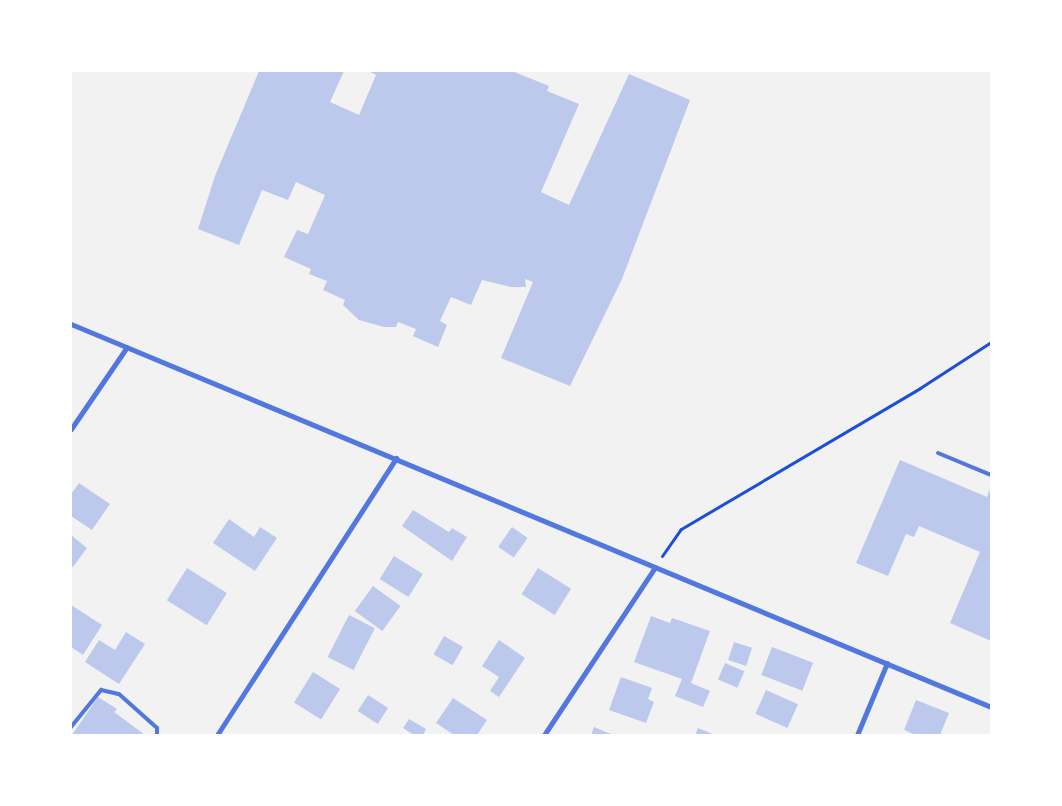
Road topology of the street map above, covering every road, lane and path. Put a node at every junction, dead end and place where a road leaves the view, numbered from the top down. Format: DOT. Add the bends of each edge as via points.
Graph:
graph roads {
  1 [pos="71,324"];
  2 [pos="991,342"];
  3 [pos="126,348"];
  4 [pos="71,429"];
  5 [pos="938,453"];
  6 [pos="396,458"];
  7 [pos="991,475"];
  8 [pos="655,567"];
  9 [pos="887,663"];
  10 [pos="991,707"];
  11 [pos="71,727"];
  12 [pos="157,735"];
  13 [pos="217,735"];
  14 [pos="544,735"];
  15 [pos="857,735"];
  1 -- 3 [label="street"];
  2 -- 8 [label="path" via="920,388 681,529"];
  3 -- 4 [label="street"];
  3 -- 6 [label="street"];
  5 -- 7 [label="lane"];
  6 -- 8 [label="street"];
  6 -- 13 [label="street"];
  8 -- 9 [label="street"];
  8 -- 14 [label="street"];
  9 -- 10 [label="street"];
  9 -- 15 [label="street"];
  11 -- 12 [label="lane" via="100,690 118,694 157,728"];
}
